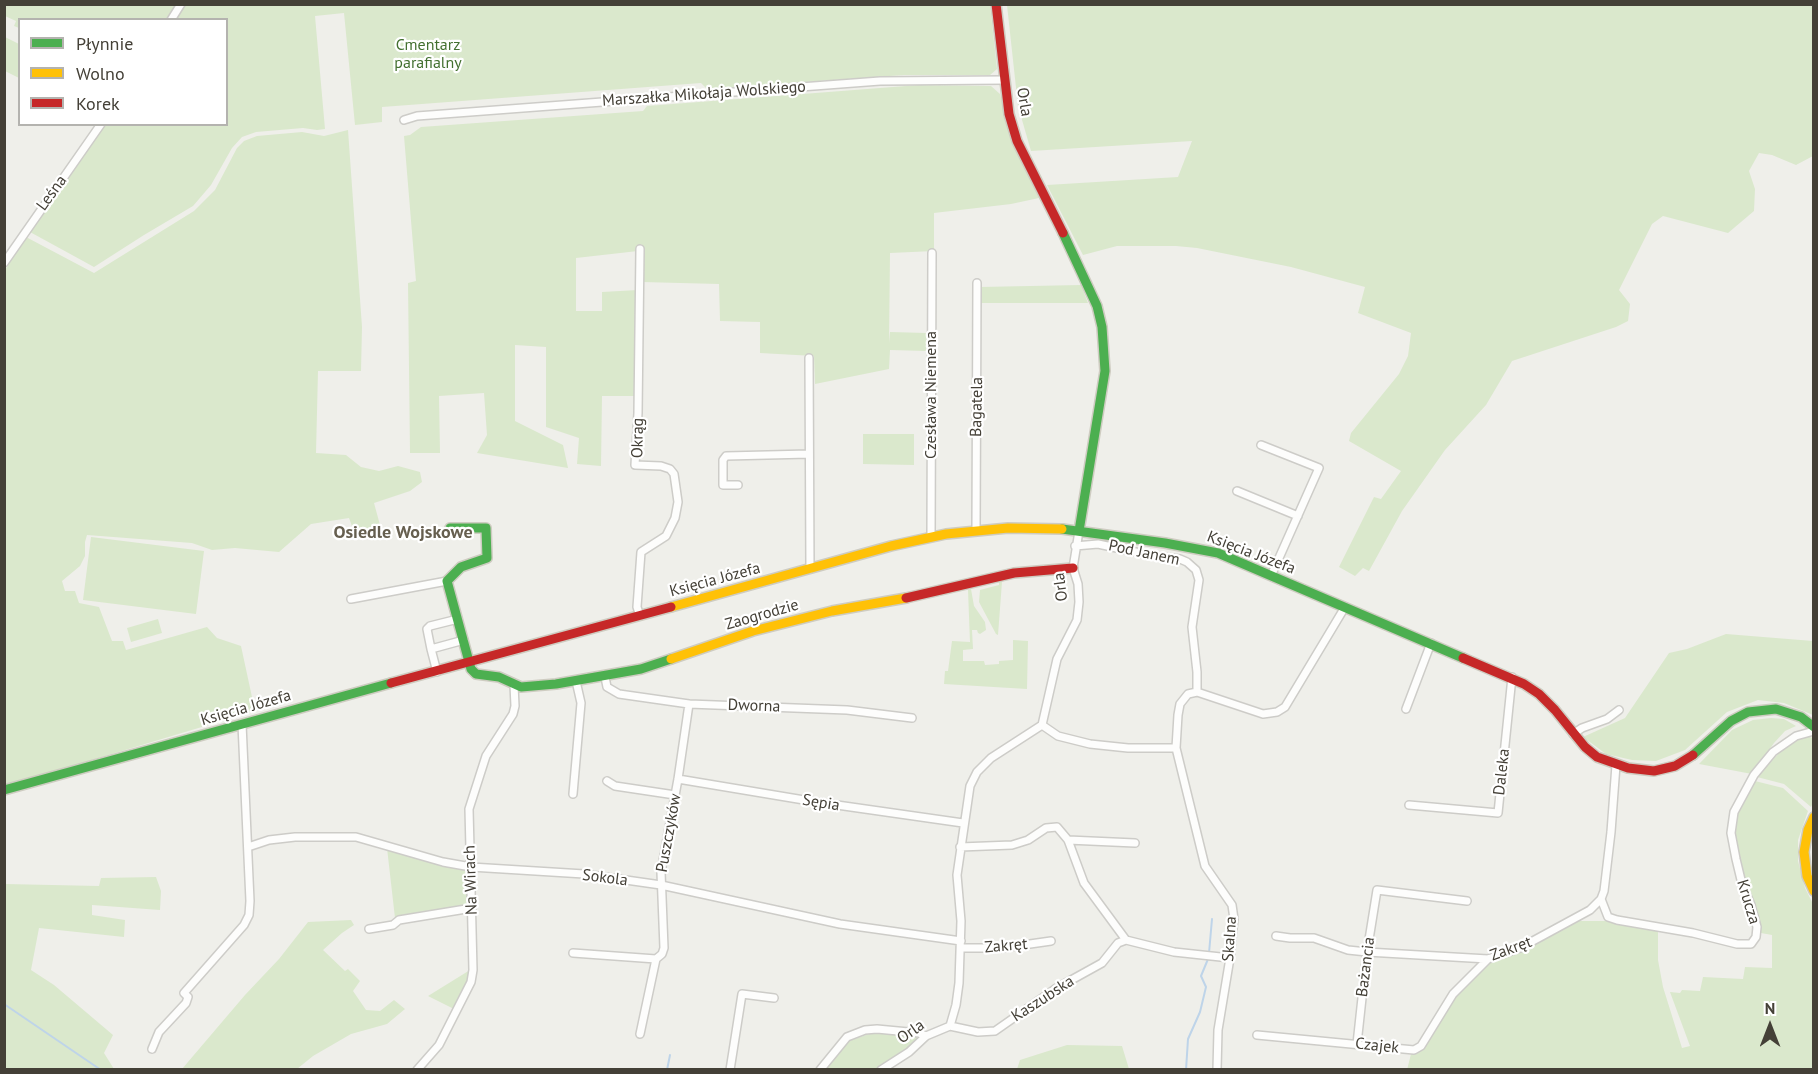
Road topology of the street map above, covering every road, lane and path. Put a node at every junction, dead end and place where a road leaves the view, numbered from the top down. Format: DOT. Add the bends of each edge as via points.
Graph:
graph roads {
  1 [pos="182,4"];
  2 [pos="996,4"];
  3 [pos="172,18"];
  4 [pos="1005,80"];
  5 [pos="404,120"];
  6 [pos="99,126"];
  7 [pos="640,249"];
  8 [pos="932,253"];
  9 [pos="4,263"];
  10 [pos="977,283"];
  11 [pos="809,358"];
  12 [pos="1261,446"];
  13 [pos="809,454"];
  14 [pos="738,484"];
  15 [pos="1237,491"];
  16 [pos="1298,516"];
  17 [pos="450,528"];
  18 [pos="976,530"];
  19 [pos="1079,531"];
  20 [pos="931,537"];
  21 [pos="1075,546"];
  22 [pos="1073,568"];
  23 [pos="810,569"];
  24 [pos="1271,576"];
  25 [pos="447,581"];
  26 [pos="351,600"];
  27 [pos="1345,607"];
  28 [pos="640,616"];
  29 [pos="458,619"];
  30 [pos="464,640"];
  31 [pos="1431,643"];
  32 [pos="431,649"];
  33 [pos="469,663"];
  34 [pos="437,672"];
  35 [pos="605,677"];
  36 [pos="1512,678"];
  37 [pos="576,681"];
  38 [pos="514,685"];
  39 [pos="1197,692"];
  40 [pos="689,704"];
  41 [pos="1406,709"];
  42 [pos="1619,710"];
  43 [pos="912,718"];
  44 [pos="242,724"];
  45 [pos="1042,725"];
  46 [pos="1814,729"];
  47 [pos="1573,734"];
  48 [pos="1176,748"];
  49 [pos="1616,765"];
  50 [pos="678,779"];
  51 [pos="607,781"];
  52 [pos="4,790"];
  53 [pos="573,794"];
  54 [pos="675,795"];
  55 [pos="1409,805"];
  56 [pos="1814,817"];
  57 [pos="963,823"];
  58 [pos="1068,840"];
  59 [pos="1135,843"];
  60 [pos="248,847"];
  61 [pos="960,847"];
  62 [pos="471,867"];
  63 [pos="661,885"];
  64 [pos="1814,891"];
  65 [pos="1601,899"];
  66 [pos="1467,901"];
  67 [pos="472,908"];
  68 [pos="369,929"];
  69 [pos="1276,936"];
  70 [pos="1051,940"];
  71 [pos="1126,940"];
  72 [pos="961,945"];
  73 [pos="1367,952"];
  74 [pos="573,953"];
  75 [pos="1230,958"];
  76 [pos="656,959"];
  77 [pos="1488,959"];
  78 [pos="774,998"];
  79 [pos="950,1026"];
  80 [pos="640,1034"];
  81 [pos="1257,1035"];
  82 [pos="926,1036"];
  83 [pos="1358,1044"];
  84 [pos="152,1049"];
  85 [pos="417,1070"];
  86 [pos="730,1070"];
  87 [pos="820,1070"];
  88 [pos="881,1070"];
  89 [pos="1217,1070"];
  1 -- 3 [label="street"];
  2 -- 4 [label="street, Orla"];
  4 -- 5 [label="street, Marszałka Mikołaja Wolskiego" via="880,81"];
  4 -- 19 [label="street, Orla" via="1017,141 1077,261 1102,327 1105,371"];
  6 -- 9 [label="street, Leśna"];
  7 -- 28 [label="street, Okrąg" via="635,465 670,469 678,502 666,536 641,552 637,607"];
  8 -- 20 [label="street, Czesława Niemena"];
  10 -- 18 [label="street, Bagatela"];
  11 -- 13 [label="street"];
  12 -- 16 [label="street" via="1319,468"];
  13 -- 14 [label="street" via="726,456 723,485"];
  13 -- 23 [label="street"];
  15 -- 16 [label="street"];
  16 -- 24 [label="street"];
  17 -- 25 [label="street" via="486,528 487,558 461,567"];
  18 -- 19 [label="street, Księcia Józefa"];
  18 -- 20 [label="street, Księcia Józefa"];
  19 -- 21 [label="street, Orla"];
  19 -- 24 [label="street, Księcia Józefa" via="1218,553"];
  20 -- 23 [label="street, Księcia Józefa"];
  21 -- 22 [label="street, Orla"];
  21 -- 39 [label="street, Pod Janem" via="1098,544 1180,559 1196,570 1192,627"];
  22 -- 35 [label="street, Zaogrodzie" via="1014,573 832,611"];
  22 -- 45 [label="street, Orla" via="1078,584 1077,620 1057,659"];
  23 -- 28 [label="street, Księcia Józefa"];
  24 -- 27 [label="street, Księcia Józefa"];
  25 -- 26 [label="street"];
  25 -- 29 [label="street"];
  27 -- 31 [label="street, Księcia Józefa"];
  27 -- 39 [label="street" via="1285,706 1276,712 1263,714"];
  28 -- 33 [label="street, Księcia Józefa"];
  29 -- 30 [label="street"];
  29 -- 32 [label="street" via="427,629"];
  30 -- 32 [label="street"];
  30 -- 33 [label="street"];
  31 -- 36 [label="street, Księcia Józefa"];
  31 -- 41 [label="street"];
  32 -- 34 [label="street"];
  33 -- 34 [label="street, Księcia Józefa"];
  33 -- 38 [label="street, Zaogrodzie" via="476,674 499,677"];
  34 -- 44 [label="street, Księcia Józefa"];
  35 -- 37 [label="street, Zaogrodzie"];
  35 -- 40 [label="street, Dworna" via="607,687 619,694"];
  36 -- 47 [label="street, Księcia Józefa" via="1539,694"];
  36 -- 55 [label="street, Daleka" via="1498,813"];
  37 -- 38 [label="street, Zaogrodzie" via="530,687"];
  37 -- 53 [label="street" via="581,703"];
  38 -- 62 [label="street, Na Wirach" via="513,714 486,756 471,800"];
  39 -- 48 [label="street" via="1188,694 1180,704"];
  40 -- 43 [label="street, Dworna" via="847,710"];
  40 -- 50 [label="street, Puszczyków"];
  42 -- 47 [label="street"];
  44 -- 52 [label="street, Księcia Józefa"];
  44 -- 60 [label="street"];
  45 -- 48 [label="street" via="1058,736 1090,744"];
  45 -- 57 [label="street, Orla" via="991,758 977,772 969,786"];
  46 -- 49 [label="street, Księcia Józefa" via="1801,717 1765,709 1731,721 1675,766 1654,771"];
  46 -- 65 [label="street, Krucza" via="1773,752 1753,777 1734,812 1731,833 1736,859 1757,927 1751,944 1617,920 1608,917"];
  47 -- 49 [label="street, Księcia Józefa" via="1598,757"];
  48 -- 75 [label="street, Skalna" via="1205,866 1232,905"];
  49 -- 65 [label="street"];
  50 -- 54 [label="street, Puszczyków"];
  50 -- 57 [label="street, Sępia"];
  51 -- 54 [label="street" via="615,786"];
  54 -- 63 [label="street, Puszczyków"];
  56 -- 64 [label="street" via="1804,852 1807,876"];
  57 -- 61 [label="street, Orla"];
  58 -- 59 [label="street"];
  58 -- 61 [label="street" via="1057,827 1046,828 1012,845"];
  58 -- 71 [label="street" via="1084,883"];
  60 -- 62 [label="street, Sokola" via="295,837 349,836"];
  60 -- 84 [label="street" via="249,915 184,993 188,997 186,1003 159,1032"];
  61 -- 72 [label="street, Orla" via="957,875"];
  62 -- 63 [label="street, Sokola" via="584,874"];
  62 -- 67 [label="street, Na Wirach"];
  63 -- 72 [label="street, Sokola" via="840,924"];
  63 -- 76 [label="street, Puszczyków" via="664,948"];
  65 -- 77 [label="street, Zakręt" via="1590,910 1532,942"];
  66 -- 73 [label="street, Bażancia" via="1377,890"];
  67 -- 68 [label="street"];
  67 -- 85 [label="street, Na Wirach" via="471,982 440,1045"];
  69 -- 73 [label="street, Zakręt" via="1314,938"];
  70 -- 72 [label="street, Zakręt" via="1002,948"];
  71 -- 75 [label="street"];
  71 -- 79 [label="street, Kaszubska" via="1118,943 1102,963 1055,989 995,1031"];
  72 -- 79 [label="street, Orla" via="956,1005"];
  73 -- 77 [label="street, Zakręt"];
  73 -- 83 [label="street, Bażancia"];
  74 -- 76 [label="street"];
  75 -- 89 [label="street, Skalna" via="1218,1030"];
  76 -- 80 [label="street, Puszczyków"];
  77 -- 83 [label="street, Czajek" via="1453,994 1421,1046 1414,1050"];
  78 -- 86 [label="street" via="742,994"];
  79 -- 82 [label="street, Orla"];
  81 -- 83 [label="street, Czajek"];
  82 -- 87 [label="street" via="865,1030 847,1037"];
  82 -- 88 [label="street, Orla"];
}
